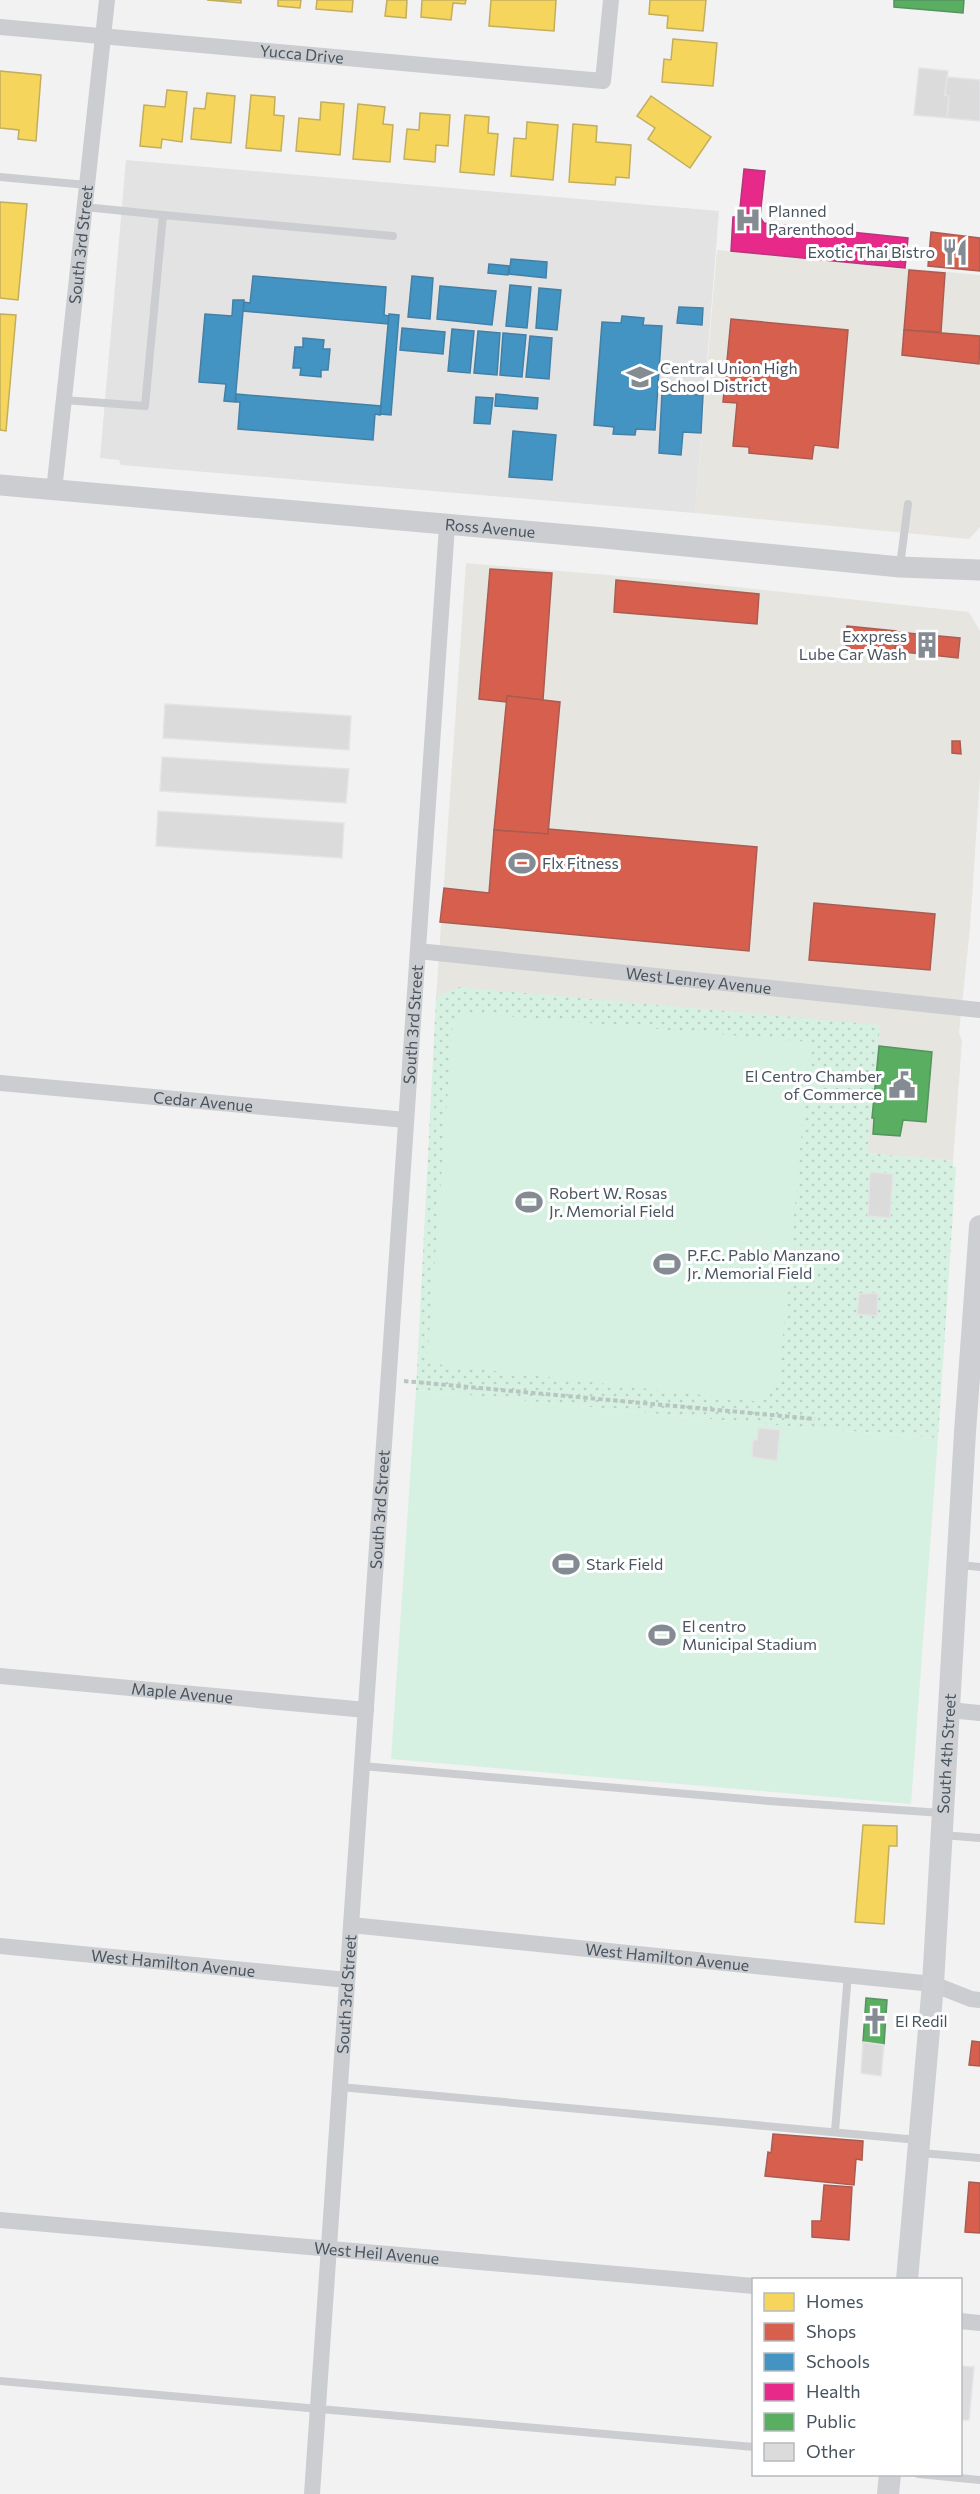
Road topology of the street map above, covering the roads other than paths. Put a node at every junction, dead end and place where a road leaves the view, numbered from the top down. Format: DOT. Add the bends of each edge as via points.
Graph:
graph roads {
  1 [pos="107,0"];
  2 [pos="611,0"];
  3 [pos="0,27"];
  4 [pos="105,35"];
  5 [pos="0,177"];
  6 [pos="88,185"];
  7 [pos="85,207"];
  8 [pos="163,215"];
  9 [pos="393,236"];
  10 [pos="64,400"];
  11 [pos="0,485"];
  12 [pos="54,491"];
  13 [pos="908,504"];
  14 [pos="447,526"];
  15 [pos="900,567"];
  16 [pos="980,570"];
  17 [pos="418,951"];
  18 [pos="980,1010"];
  19 [pos="0,1083"];
  20 [pos="406,1120"];
  21 [pos="980,1233"];
  22 [pos="974,1403"];
  23 [pos="969,1566"];
  24 [pos="0,1676"];
  25 [pos="366,1710"];
  26 [pos="949,1710"];
  27 [pos="980,1713"];
  28 [pos="362,1766"];
  29 [pos="942,1824"];
  30 [pos="980,1838"];
  31 [pos="351,1925"];
  32 [pos="0,1946"];
  33 [pos="848,1974"];
  34 [pos="347,1980"];
  35 [pos="933,1984"];
  36 [pos="980,2000"];
  37 [pos="340,2086"];
  38 [pos="835,2132"];
  39 [pos="918,2146"];
  40 [pos="980,2158"];
  41 [pos="0,2220"];
  42 [pos="329,2249"];
  43 [pos="907,2278"];
  44 [pos="752,2286"];
  45 [pos="962,2321"];
  46 [pos="980,2323"];
  47 [pos="0,2381"];
  48 [pos="318,2411"];
  49 [pos="752,2447"];
  50 [pos="890,2476"];
  51 [pos="930,2476"];
  52 [pos="980,2480"];
  53 [pos="312,2494"];
  54 [pos="888,2494"];
  1 -- 4 [label="street, South 3rd Street"];
  2 -- 4 [label="street, Yucca Drive" via="603,81"];
  3 -- 4 [label="street, Yucca Drive"];
  4 -- 6 [label="street, South 3rd Street"];
  5 -- 6 [label="lane"];
  6 -- 7 [label="street, South 3rd Street"];
  7 -- 8 [label="lane"];
  7 -- 10 [label="street, South 3rd Street"];
  8 -- 9 [label="lane"];
  8 -- 10 [label="lane" via="145,406"];
  10 -- 12 [label="street, South 3rd Street"];
  11 -- 12 [label="street, Ross Avenue"];
  12 -- 14 [label="street, Ross Avenue"];
  13 -- 15 [label="lane"];
  14 -- 15 [label="street, Ross Avenue"];
  14 -- 17 [label="street, South 3rd Street"];
  15 -- 16 [label="street, Ross Avenue"];
  17 -- 18 [label="street, West Lenrey Avenue"];
  17 -- 20 [label="street, South 3rd Street"];
  19 -- 20 [label="street, Cedar Avenue"];
  20 -- 25 [label="street, South 3rd Street"];
  21 -- 22 [label="main road, South 4th Street"];
  22 -- 23 [label="main road, South 4th Street"];
  23 -- 26 [label="main road, South 4th Street"];
  24 -- 25 [label="street, Maple Avenue"];
  25 -- 28 [label="street, South 3rd Street"];
  26 -- 27 [label="street"];
  26 -- 29 [label="main road, South 4th Street"];
  28 -- 29 [label="lane" via="769,1801"];
  28 -- 31 [label="street, South 3rd Street"];
  29 -- 30 [label="lane"];
  29 -- 35 [label="main road, South 4th Street"];
  31 -- 33 [label="street, West Hamilton Avenue"];
  31 -- 34 [label="street, South 3rd Street"];
  32 -- 34 [label="street, West Hamilton Avenue"];
  33 -- 35 [label="street, West Hamilton Avenue"];
  33 -- 38 [label="lane"];
  34 -- 37 [label="street, South 3rd Street"];
  35 -- 36 [label="street, West Hamilton Avenue"];
  35 -- 39 [label="main road, South 4th Street"];
  37 -- 38 [label="lane"];
  37 -- 42 [label="street, South 3rd Street"];
  38 -- 39 [label="lane"];
  39 -- 40 [label="lane"];
  39 -- 43 [label="main road, South 4th Street"];
  41 -- 42 [label="street, West Heil Avenue"];
  42 -- 44 [label="street, West Heil Avenue"];
  42 -- 48 [label="street, South 3rd Street"];
  45 -- 46 [label="street"];
  47 -- 48 [label="lane"];
  48 -- 49 [label="lane"];
  48 -- 53 [label="street, South 3rd Street"];
  50 -- 54 [label="main road"];
  51 -- 52 [label="lane"];
}
